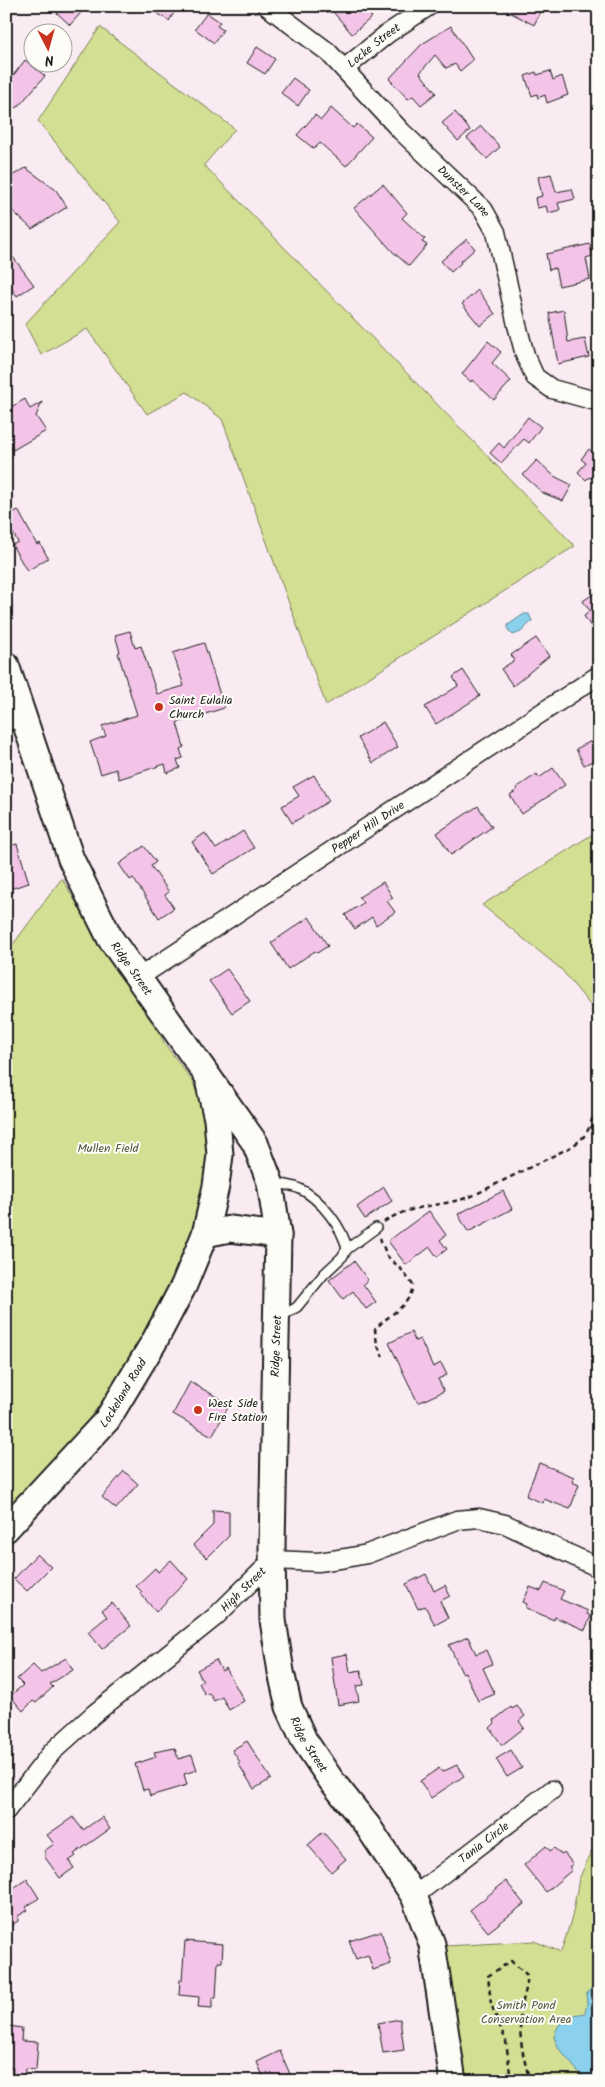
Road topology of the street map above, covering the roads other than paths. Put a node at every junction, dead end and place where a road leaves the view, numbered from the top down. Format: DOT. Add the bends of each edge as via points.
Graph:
graph roads {
  1 [pos="267,6"];
  2 [pos="429,6"];
  3 [pos="344,69"];
  4 [pos="599,402"];
  5 [pos="6,666"];
  6 [pos="599,674"];
  7 [pos="14,719"];
  8 [pos="138,978"];
  9 [pos="206,1072"];
  10 [pos="270,1182"];
  11 [pos="376,1228"];
  12 [pos="205,1234"];
  13 [pos="278,1235"];
  14 [pos="348,1249"];
  15 [pos="277,1320"];
  16 [pos="6,1529"];
  17 [pos="273,1560"];
  18 [pos="599,1568"];
  19 [pos="552,1790"];
  20 [pos="6,1811"];
  21 [pos="414,1896"];
  22 [pos="453,2081"];
  1 -- 3 [label="street, Dunster Lane" via="328,52"];
  2 -- 3 [label="street, Locke Street" via="387,34"];
  3 -- 4 [label="street, Dunster Lane" via="401,131 483,209 496,232 516,326 535,377 552,389"];
  5 -- 7 [label="street, Ridge Street"];
  6 -- 8 [label="street, Pepper Hill Drive"];
  7 -- 8 [label="street, Ridge Street" via="71,859 110,938"];
  8 -- 9 [label="street, Ridge Street"];
  9 -- 10 [label="street, Ridge Street" via="256,1143"];
  9 -- 12 [label="street, Lockeland Road" via="217,1118 220,1155"];
  10 -- 13 [label="street, Ridge Street"];
  10 -- 14 [label="lane" via="308,1193 338,1224"];
  11 -- 14 [label="lane"];
  12 -- 13 [label="street" via="230,1229"];
  12 -- 16 [label="street, Lockeland Road" via="184,1285 154,1342 107,1420"];
  13 -- 15 [label="street, Ridge Street"];
  14 -- 15 [label="lane" via="303,1301"];
  15 -- 17 [label="street, Ridge Street"];
  17 -- 18 [label="street, High Street" via="318,1562 367,1554 448,1523 479,1518 498,1521"];
  17 -- 20 [label="street, High Street" via="215,1617 52,1752"];
  17 -- 21 [label="street, Ridge Street" via="273,1620 289,1706 304,1740 367,1825"];
  19 -- 21 [label="street, Tania Circle"];
  21 -- 22 [label="street, Ridge Street" via="432,1944"];
}
